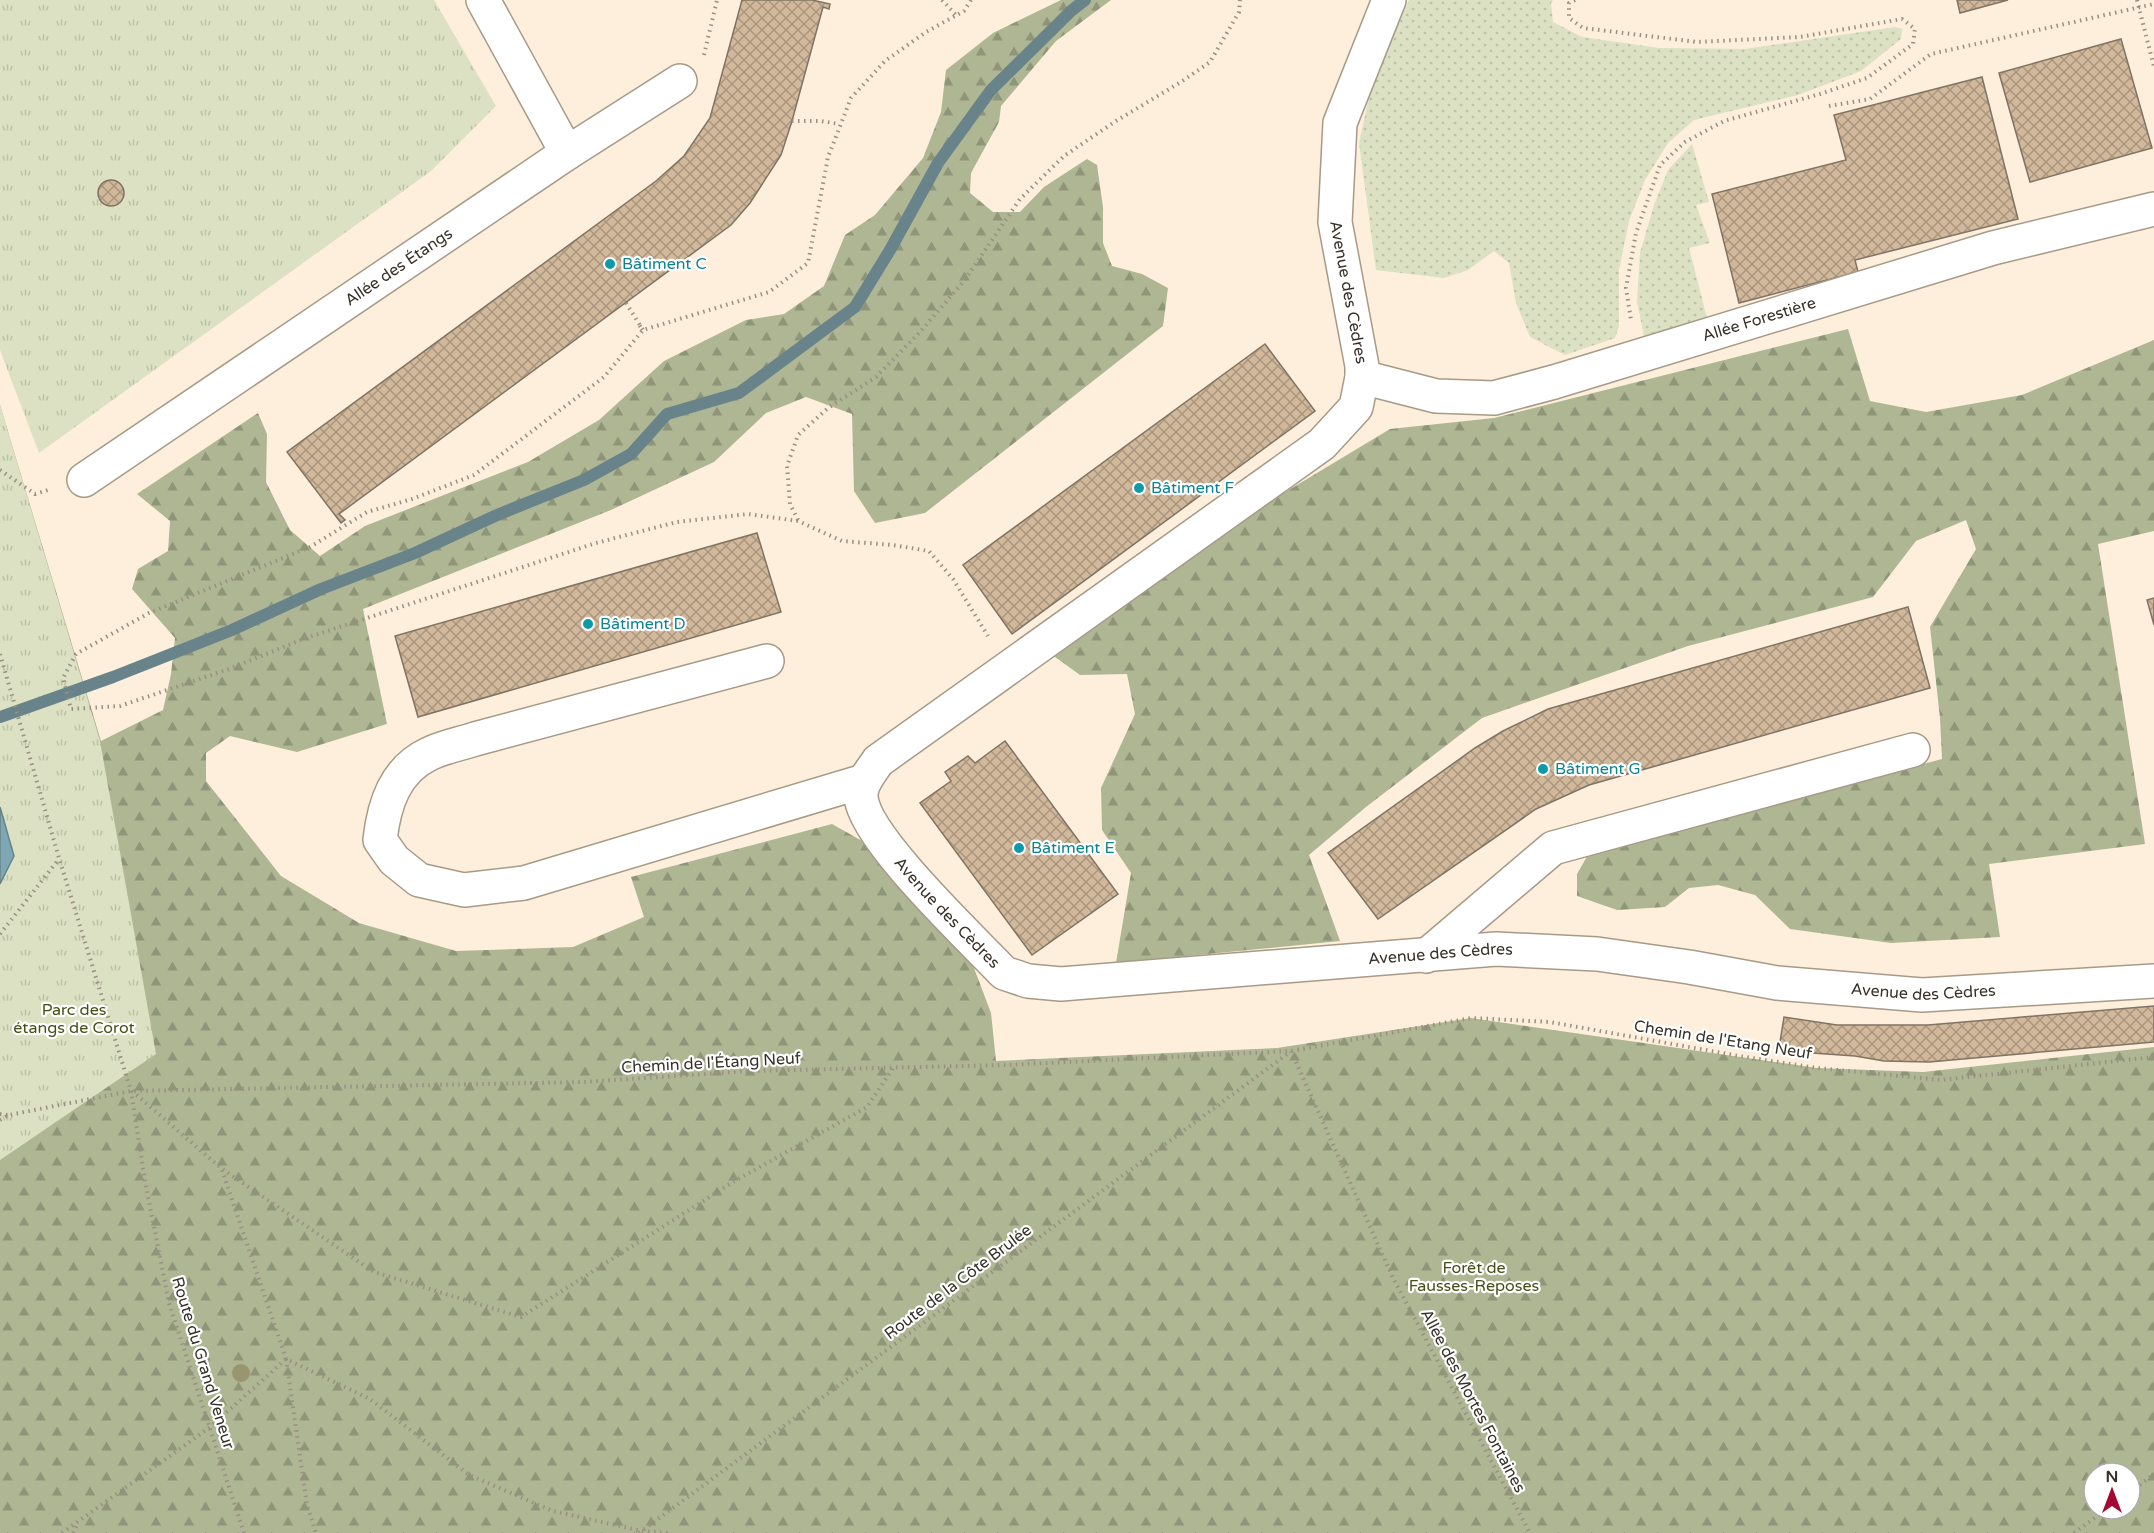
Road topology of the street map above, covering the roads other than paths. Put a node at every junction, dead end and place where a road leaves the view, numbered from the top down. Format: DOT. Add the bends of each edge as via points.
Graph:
graph roads {
  1 [pos="483,0"];
  2 [pos="1389,0"];
  3 [pos="680,81"];
  4 [pos="567,153"];
  5 [pos="2154,208"];
  6 [pos="1362,377"];
  7 [pos="84,480"];
  8 [pos="768,661"];
  9 [pos="1913,750"];
  10 [pos="864,781"];
  11 [pos="1426,956"];
  12 [pos="2154,981"];
  1 -- 4 [label="lane"];
  2 -- 6 [label="lane, Avenue des Cèdres" via="1340,123 1335,222"];
  3 -- 4 [label="lane, Allée des Étangs"];
  4 -- 7 [label="lane, Allée des Étangs"];
  5 -- 6 [label="lane, Allée Forestière" via="1993,249 1494,398 1436,396"];
  6 -- 10 [label="lane, Avenue des Cèdres" via="1356,407 1322,444 878,761"];
  8 -- 10 [label="lane" via="430,753 403,771 382,820 380,840 394,860 419,880 464,890 524,883"];
  9 -- 11 [label="lane" via="1553,848"];
  10 -- 11 [label="lane, Avenue des Cèdres" via="864,813 891,854 1004,973 1028,981 1061,984"];
  11 -- 12 [label="lane, Avenue des Cèdres" via="1496,949 1598,954 1777,983 1922,994"];
}
